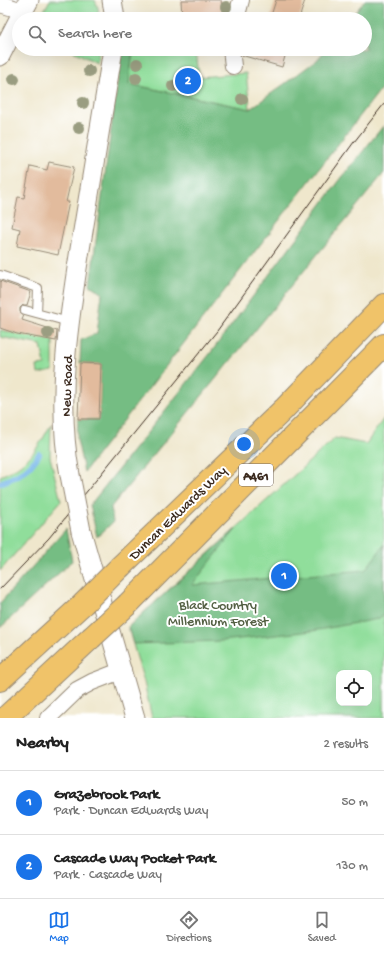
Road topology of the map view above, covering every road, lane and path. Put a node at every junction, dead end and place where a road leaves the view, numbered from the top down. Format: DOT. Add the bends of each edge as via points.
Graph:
graph roads {
  1 [pos="112,0"];
  2 [pos="241,0"];
  3 [pos="0,4"];
  4 [pos="23,12"];
  5 [pos="114,12"];
  6 [pos="238,12"];
  7 [pos="12,33"];
  8 [pos="0,56"];
  9 [pos="112,56"];
  10 [pos="232,56"];
  11 [pos="233,66"];
  12 [pos="0,275"];
  13 [pos="384,305"];
  14 [pos="25,310"];
  15 [pos="37,313"];
  16 [pos="70,322"];
  17 [pos="384,345"];
  18 [pos="123,670"];
  19 [pos="0,680"];
  20 [pos="5,718"];
  21 [pos="48,718"];
  22 [pos="135,718"];
  1 -- 5 [label="street"];
  2 -- 6 [label="street"];
  3 -- 4 [label="street"];
  7 -- 8 [label="street"];
  9 -- 16 [label="street, New Road"];
  10 -- 11 [label="street"];
  12 -- 15 [label="lane" via="38,288"];
  13 -- 19 [label="highway, Duncan Edwards Way / A461, bridge" via="284,409 83,604"];
  14 -- 15 [label="lane"];
  15 -- 16 [label="lane"];
  16 -- 18 [label="street, New Road, bridge" via="64,409 65,448 81,531"];
  17 -- 20 [label="highway, Duncan Edwards Way / A461, bridge" via="128,604"];
  18 -- 21 [label="street" via="77,690"];
  18 -- 22 [label="street, New Road"];
}
